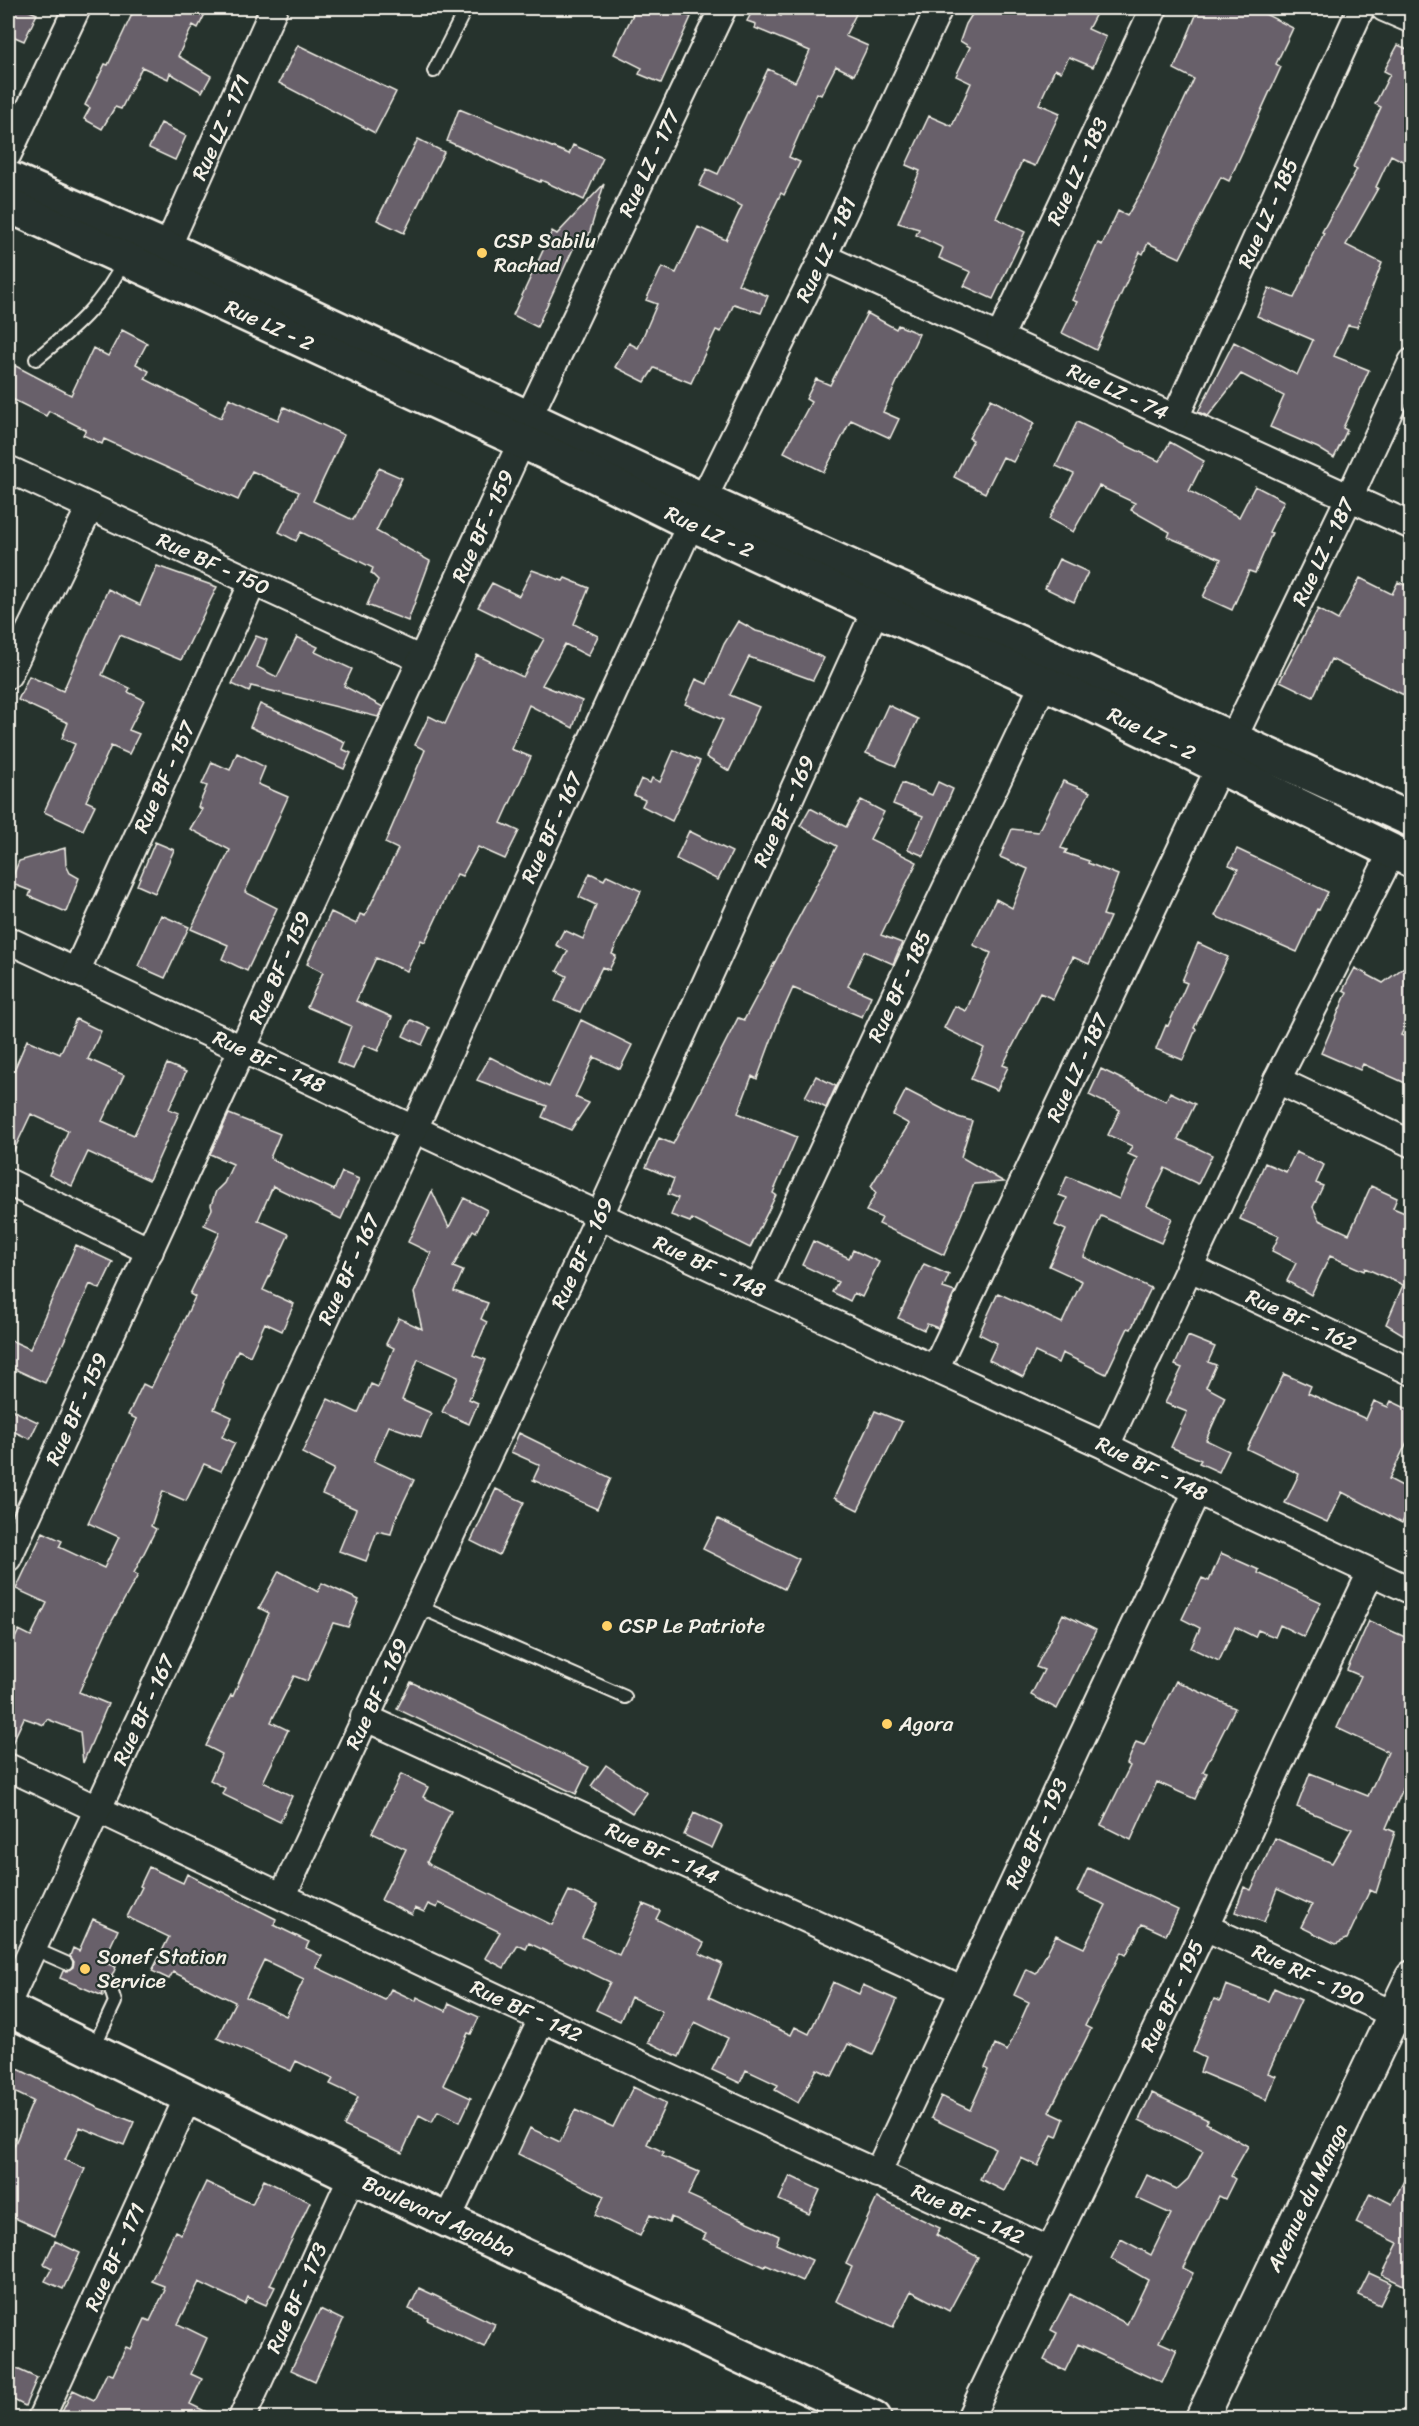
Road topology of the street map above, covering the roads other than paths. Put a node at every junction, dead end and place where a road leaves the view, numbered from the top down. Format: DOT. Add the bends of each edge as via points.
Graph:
graph roads {
  1 [pos="77,8"];
  2 [pos="274,8"];
  3 [pos="466,8"];
  4 [pos="723,8"];
  5 [pos="939,8"];
  6 [pos="1154,8"];
  7 [pos="1361,8"];
  8 [pos="1384,8"];
  9 [pos="1412,20"];
  10 [pos="434,71"];
  11 [pos="8,154"];
  12 [pos="8,178"];
  13 [pos="8,206"];
  14 [pos="167,248"];
  15 [pos="823,257"];
  16 [pos="125,258"];
  17 [pos="1000,336"];
  18 [pos="36,359"];
  19 [pos="1412,362"];
  20 [pos="1175,418"];
  21 [pos="525,430"];
  22 [pos="8,469"];
  23 [pos="1349,498"];
  24 [pos="90,507"];
  25 [pos="697,512"];
  26 [pos="1412,526"];
  27 [pos="253,582"];
  28 [pos="876,609"];
  29 [pos="420,659"];
  30 [pos="8,675"];
  31 [pos="1044,683"];
  32 [pos="1226,754"];
  33 [pos="1412,820"];
  34 [pos="1402,856"];
  35 [pos="8,940"];
  36 [pos="76,972"];
  37 [pos="241,1049"];
  38 [pos="1277,1080"];
  39 [pos="414,1129"];
  40 [pos="1412,1144"];
  41 [pos="8,1182"];
  42 [pos="600,1215"];
  43 [pos="150,1251"];
  44 [pos="1190,1268"];
  45 [pos="758,1289"];
  46 [pos="935,1370"];
  47 [pos="1412,1372"];
  48 [pos="1107,1446"];
  49 [pos="1197,1491"];
  50 [pos="8,1558"];
  51 [pos="1371,1572"];
  52 [pos="1412,1591"];
  53 [pos="417,1606"];
  54 [pos="625,1697"];
  55 [pos="364,1717"];
  56 [pos="8,1767"];
  57 [pos="98,1809"];
  58 [pos="283,1895"];
  59 [pos="1205,1927"];
  60 [pos="32,1948"];
  61 [pos="66,1963"];
  62 [pos="1412,1977"];
  63 [pos="109,1983"];
  64 [pos="962,1990"];
  65 [pos="8,2002"];
  66 [pos="8,2009"];
  67 [pos="543,2019"];
  68 [pos="1403,2019"];
  69 [pos="93,2050"];
  70 [pos="188,2097"];
  71 [pos="877,2174"];
  72 [pos="351,2176"];
  73 [pos="447,2220"];
  74 [pos="1049,2250"];
  75 [pos="41,2418"];
  76 [pos="242,2418"];
  77 [pos="874,2418"];
  78 [pos="970,2418"];
  79 [pos="1202,2418"];
  1 -- 11 [label="street"];
  2 -- 14 [label="street, Rue LZ - 171"];
  3 -- 10 [label="lane"];
  4 -- 21 [label="street, Rue LZ - 177"];
  5 -- 15 [label="street, Rue LZ - 181"];
  6 -- 17 [label="street, Rue LZ - 183"];
  7 -- 20 [label="street, Rue LZ - 185"];
  8 -- 9 [label="street"];
  12 -- 14 [label="main road, Rue LZ - 2"];
  13 -- 16 [label="main road, Rue LZ - 2"];
  14 -- 21 [label="main road, Rue LZ - 2"];
  15 -- 17 [label="street, Rue LZ - 74"];
  15 -- 25 [label="street, Rue LZ - 181"];
  16 -- 18 [label="lane" via="91,312"];
  16 -- 21 [label="main road, Rue LZ - 2"];
  17 -- 20 [label="street, Rue LZ - 74"];
  19 -- 23 [label="street, Rue LZ - 187"];
  20 -- 23 [label="street, Rue LZ - 74"];
  21 -- 25 [label="main road, Rue LZ - 2" via="571,464"];
  21 -- 29 [label="street, Rue BF - 159"];
  22 -- 24 [label="street, Rue BF - 150"];
  23 -- 26 [label="street, Rue LZ - 74"];
  23 -- 32 [label="street, Rue LZ - 187"];
  24 -- 27 [label="street, Rue BF - 150"];
  24 -- 30 [label="street"];
  25 -- 28 [label="main road, Rue LZ - 2"];
  25 -- 32 [label="main road, Rue LZ - 2"];
  25 -- 39 [label="street, Rue BF - 167"];
  27 -- 29 [label="street, Rue BF - 150"];
  27 -- 36 [label="street, Rue BF - 157"];
  28 -- 31 [label="main road, Rue LZ - 2"];
  28 -- 42 [label="street, Rue BF - 169"];
  29 -- 37 [label="street, Rue BF - 159"];
  31 -- 32 [label="main road, Rue LZ - 2"];
  31 -- 45 [label="street, Rue BF - 185"];
  32 -- 33 [label="main road, Rue LZ - 2"];
  32 -- 34 [label="main road, Rue LZ - 2"];
  32 -- 46 [label="street, Rue LZ - 187"];
  34 -- 38 [label="street"];
  35 -- 36 [label="street, Rue BF - 148"];
  36 -- 37 [label="street, Rue BF - 148"];
  37 -- 39 [label="street, Rue BF - 148"];
  37 -- 43 [label="street, Rue BF - 159"];
  38 -- 40 [label="street"];
  38 -- 44 [label="street"];
  39 -- 42 [label="street, Rue BF - 148"];
  39 -- 57 [label="street, Rue BF - 167"];
  41 -- 43 [label="street"];
  42 -- 45 [label="street, Rue BF - 148"];
  42 -- 53 [label="street, Rue BF - 169"];
  43 -- 50 [label="street, Rue BF - 159"];
  44 -- 47 [label="street, Rue BF - 162"];
  44 -- 48 [label="street"];
  45 -- 46 [label="street, Rue BF - 148"];
  46 -- 48 [label="street, Rue BF - 148"];
  48 -- 49 [label="street, Rue BF - 148"];
  49 -- 51 [label="street, Rue BF - 148"];
  49 -- 64 [label="street, Rue BF - 193"];
  51 -- 52 [label="street, Rue BF - 148"];
  51 -- 59 [label="street, Rue BF - 195"];
  53 -- 54 [label="lane"];
  53 -- 55 [label="street, Rue BF - 169"];
  55 -- 58 [label="street, Rue BF - 169"];
  55 -- 64 [label="street, Rue BF - 144"];
  56 -- 57 [label="street, Rue BF - 142"];
  57 -- 58 [label="street, Rue BF - 142"];
  57 -- 60 [label="street, Rue BF - 167"];
  58 -- 67 [label="street, Rue BF - 142"];
  59 -- 68 [label="street, Rue RF - 190"];
  59 -- 74 [label="street, Rue BF - 195"];
  60 -- 61 [label="lane"];
  60 -- 65 [label="street, Rue BF - 167"];
  62 -- 68 [label="street, Avenue du Manga"];
  63 -- 69 [label="lane" via="115,2002"];
  64 -- 71 [label="street, Rue BF - 193"];
  66 -- 69 [label="main road, Boulevard Agabba"];
  67 -- 71 [label="street, Rue BF - 142"];
  67 -- 73 [label="street"];
  68 -- 79 [label="street, Avenue du Manga"];
  69 -- 70 [label="main road, Boulevard Agabba"];
  70 -- 72 [label="main road, Boulevard Agabba"];
  70 -- 75 [label="street, Rue BF - 171"];
  71 -- 74 [label="street, Rue BF - 142"];
  72 -- 73 [label="main road, Boulevard Agabba"];
  72 -- 76 [label="street, Rue BF - 173"];
  73 -- 77 [label="main road, Boulevard Agabba"];
  74 -- 78 [label="street, Rue BF - 195"];
}
